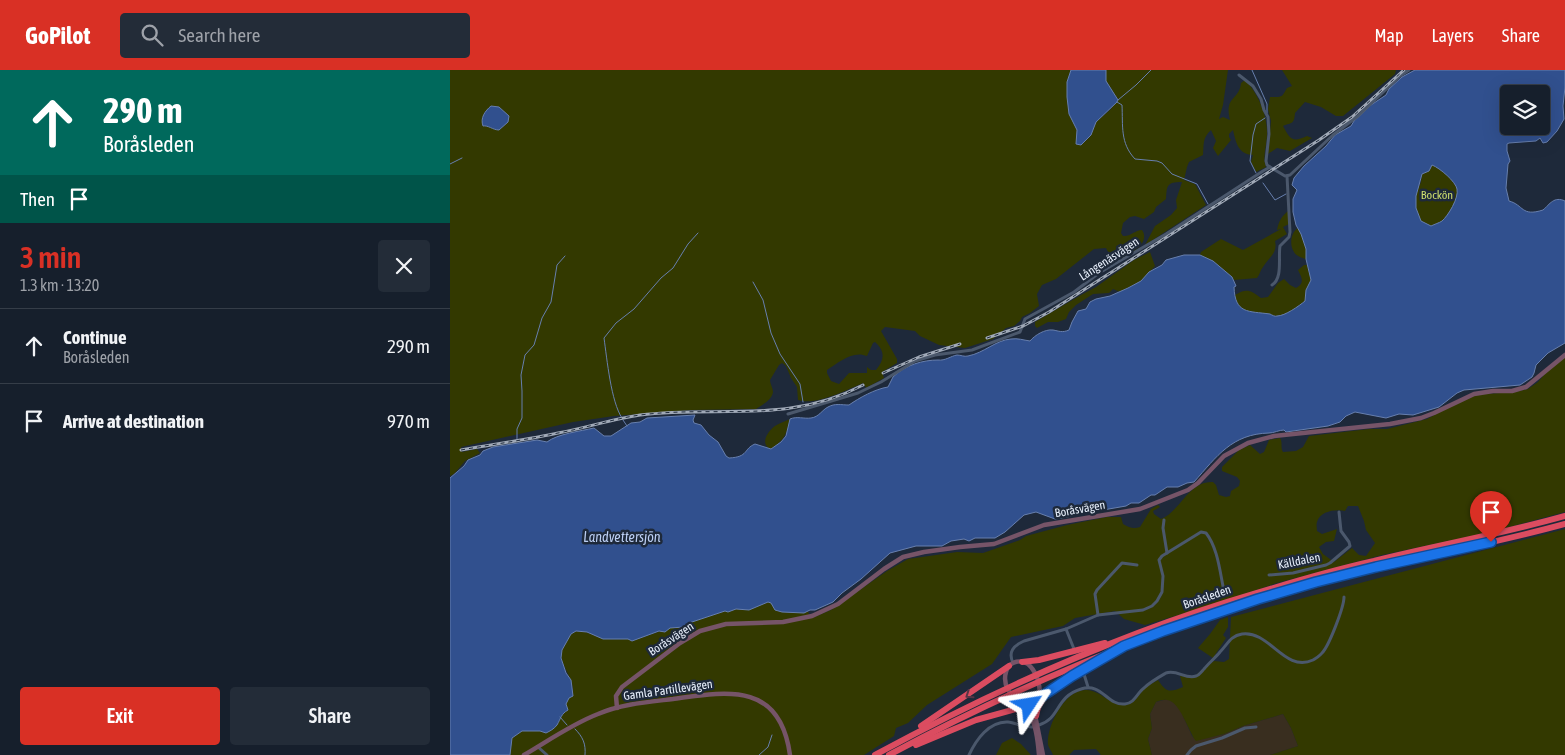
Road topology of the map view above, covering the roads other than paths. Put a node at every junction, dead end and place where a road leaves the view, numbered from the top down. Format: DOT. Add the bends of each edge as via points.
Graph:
graph roads {
  1 [pos="1409,70"];
  2 [pos="1239,75"];
  3 [pos="1270,167"];
  4 [pos="1288,176"];
  5 [pos="1272,285"];
  6 [pos="1565,355"];
  7 [pos="788,414"];
  8 [pos="1339,512"];
  9 [pos="1565,516"];
  10 [pos="1164,520"];
  11 [pos="1565,524"];
  12 [pos="1167,553"];
  13 [pos="1138,565"];
  14 [pos="1269,575"];
  15 [pos="1224,591"];
  16 [pos="1344,597"];
  17 [pos="1098,615"];
  18 [pos="1066,629"];
  19 [pos="1133,635"];
  20 [pos="1124,646"];
  21 [pos="1075,652"];
  22 [pos="1022,662"];
  23 [pos="1011,665"];
  24 [pos="1082,669"];
  25 [pos="1088,687"];
  26 [pos="1049,692"];
  27 [pos="1038,699"];
  28 [pos="1020,704"];
  29 [pos="617,708"];
  30 [pos="1036,716"];
  31 [pos="1040,725"];
  32 [pos="1032,727"];
  33 [pos="1256,727"];
  34 [pos="538,747"];
  35 [pos="891,751"];
  36 [pos="524,755"];
  37 [pos="547,755"];
  38 [pos="790,755"];
  39 [pos="875,755"];
  40 [pos="969,755"];
  41 [pos="1041,755"];
  42 [pos="1187,755"];
  1 -- 4 [label="street"];
  2 -- 3 [label="street" via="1253,86 1268,117 1266,161"];
  3 -- 4 [label="street"];
  3 -- 7 [label="street, Långenäsvägen" via="1099,273 1074,292 1025,319 1020,332 972,350 915,361 858,394"];
  4 -- 5 [label="street" via="1289,236 1280,246 1279,276"];
  6 -- 29 [label="street, Boråsvägen" via="1526,387 1474,394 1421,418 1274,436 1248,443 1224,456 1188,490 1140,509 1044,525 994,544 903,557 838,604 812,616 783,622 710,627 680,642 622,687 616,696"];
  8 -- 14 [label="street, Källdalen" via="1341,531 1350,546 1326,565"];
  9 -- 19 [label="highway, Boråsleden" via="1314,576"];
  10 -- 12 [label="street"];
  11 -- 20 [label="highway, Boråsleden" via="1316,582"];
  12 -- 15 [label="street" via="1200,532 1206,533 1214,549"];
  12 -- 17 [label="street" via="1159,560 1164,584 1157,601 1143,610"];
  13 -- 17 [label="street" via="1122,563 1098,590 1095,594"];
  16 -- 25 [label="street" via="1325,650 1312,660 1293,661 1253,634 1242,634 1228,641 1197,675 1190,677 1168,672 1144,687 1128,704 1115,703 1100,691"];
  17 -- 18 [label="street"];
  18 -- 21 [label="street"];
  18 -- 23 [label="street" via="1017,644 1010,654"];
  19 -- 22 [label="highway"];
  19 -- 35 [label="highway, Boråsleden" via="1013,685"];
  20 -- 26 [label="highway"];
  20 -- 35 [label="highway, Boråsleden" via="1026,687"];
  22 -- 23 [label="street"];
  22 -- 27 [label="street" via="1037,677"];
  23 -- 28 [label="street" via="1005,677 1008,690"];
  23 -- 35 [label="highway, one-way"];
  24 -- 25 [label="street"];
  25 -- 31 [label="street" via="1064,698 1054,716"];
  26 -- 27 [label="highway"];
  26 -- 30 [label="highway" via="1040,703"];
  27 -- 28 [label="street" via="1032,704"];
  27 -- 30 [label="street"];
  28 -- 35 [label="highway" via="1020,708 976,720 926,741"];
  28 -- 41 [label="street" via="1033,721"];
  29 -- 34 [label="street, Gamla Partillevägen" via="590,717"];
  29 -- 38 [label="street, Gamla Partillevägen" via="720,694 742,695 761,702 776,715 787,734"];
  30 -- 41 [label="street"];
  32 -- 40 [label="street" via="1010,722 996,724 980,736"];
  33 -- 42 [label="street" via="1196,746"];
  34 -- 36 [label="street, Gamla Partillevägen"];
  34 -- 37 [label="street"];
  35 -- 39 [label="highway, Boråsleden"];
}
